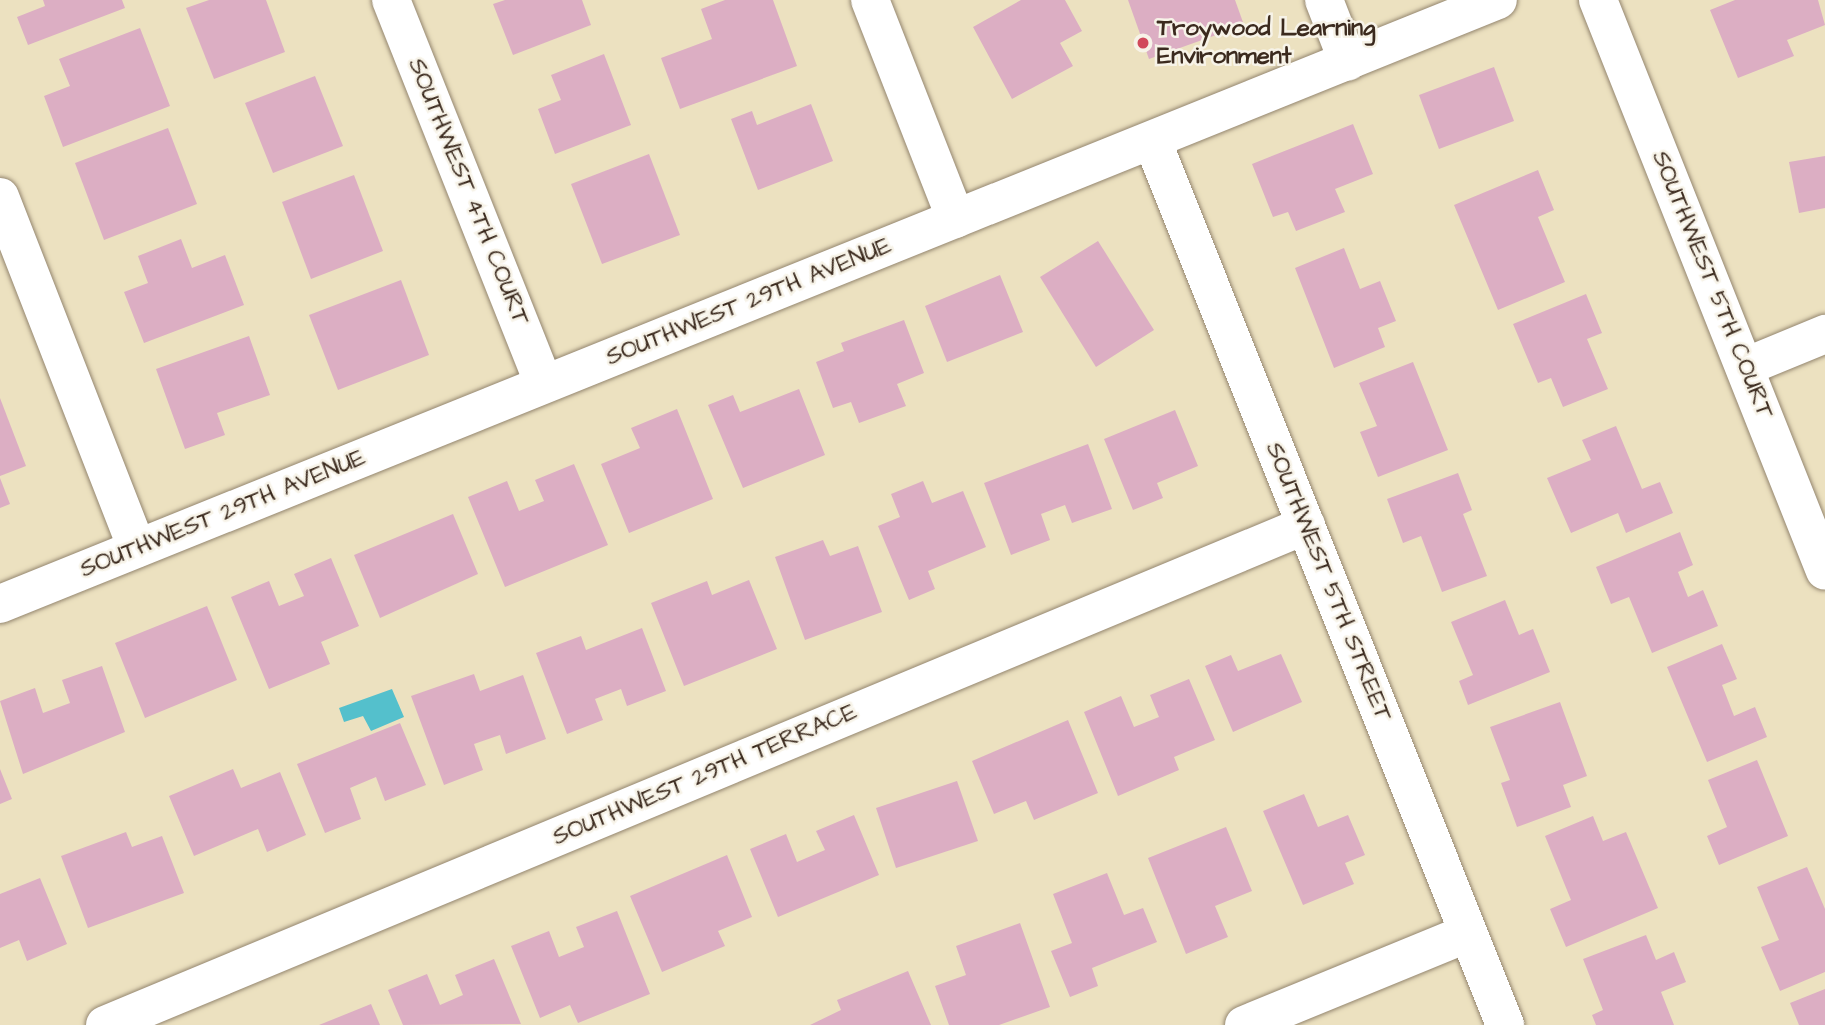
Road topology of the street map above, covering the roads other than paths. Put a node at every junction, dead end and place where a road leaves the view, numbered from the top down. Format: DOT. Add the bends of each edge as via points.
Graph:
graph roads {
  1 [pos="391,0"];
  2 [pos="870,0"];
  3 [pos="1324,0"];
  4 [pos="1498,0"];
  5 [pos="1598,0"];
  6 [pos="1348,62"];
  7 [pos="1152,140"];
  8 [pos="0,197"];
  9 [pos="956,219"];
  10 [pos="1825,334"];
  11 [pos="1745,367"];
  12 [pos="544,384"];
  13 [pos="1306,525"];
  14 [pos="137,548"];
  15 [pos="1825,571"];
  16 [pos="0,604"];
  17 [pos="1468,933"];
  18 [pos="105,1025"];
  19 [pos="1244,1025"];
  20 [pos="1505,1025"];
  1 -- 12 [label="street, SOUTHWEST 4TH COURT"];
  2 -- 9 [label="street"];
  3 -- 6 [label="street"];
  4 -- 6 [label="street, SOUTHWEST 29TH AVENUE"];
  5 -- 11 [label="street, SOUTHWEST 5TH COURT"];
  6 -- 7 [label="street, SOUTHWEST 29TH AVENUE"];
  7 -- 9 [label="street, SOUTHWEST 29TH AVENUE"];
  7 -- 13 [label="street, SOUTHWEST 5TH STREET"];
  8 -- 14 [label="street"];
  9 -- 12 [label="street, SOUTHWEST 29TH AVENUE"];
  10 -- 11 [label="street"];
  11 -- 15 [label="street, SOUTHWEST 5TH COURT"];
  12 -- 14 [label="street, SOUTHWEST 29TH AVENUE"];
  13 -- 17 [label="street, SOUTHWEST 5TH STREET"];
  13 -- 18 [label="street, SOUTHWEST 29TH TERRACE"];
  14 -- 16 [label="street, SOUTHWEST 29TH AVENUE"];
  17 -- 19 [label="street"];
  17 -- 20 [label="street, SOUTHWEST 5TH STREET"];
}
